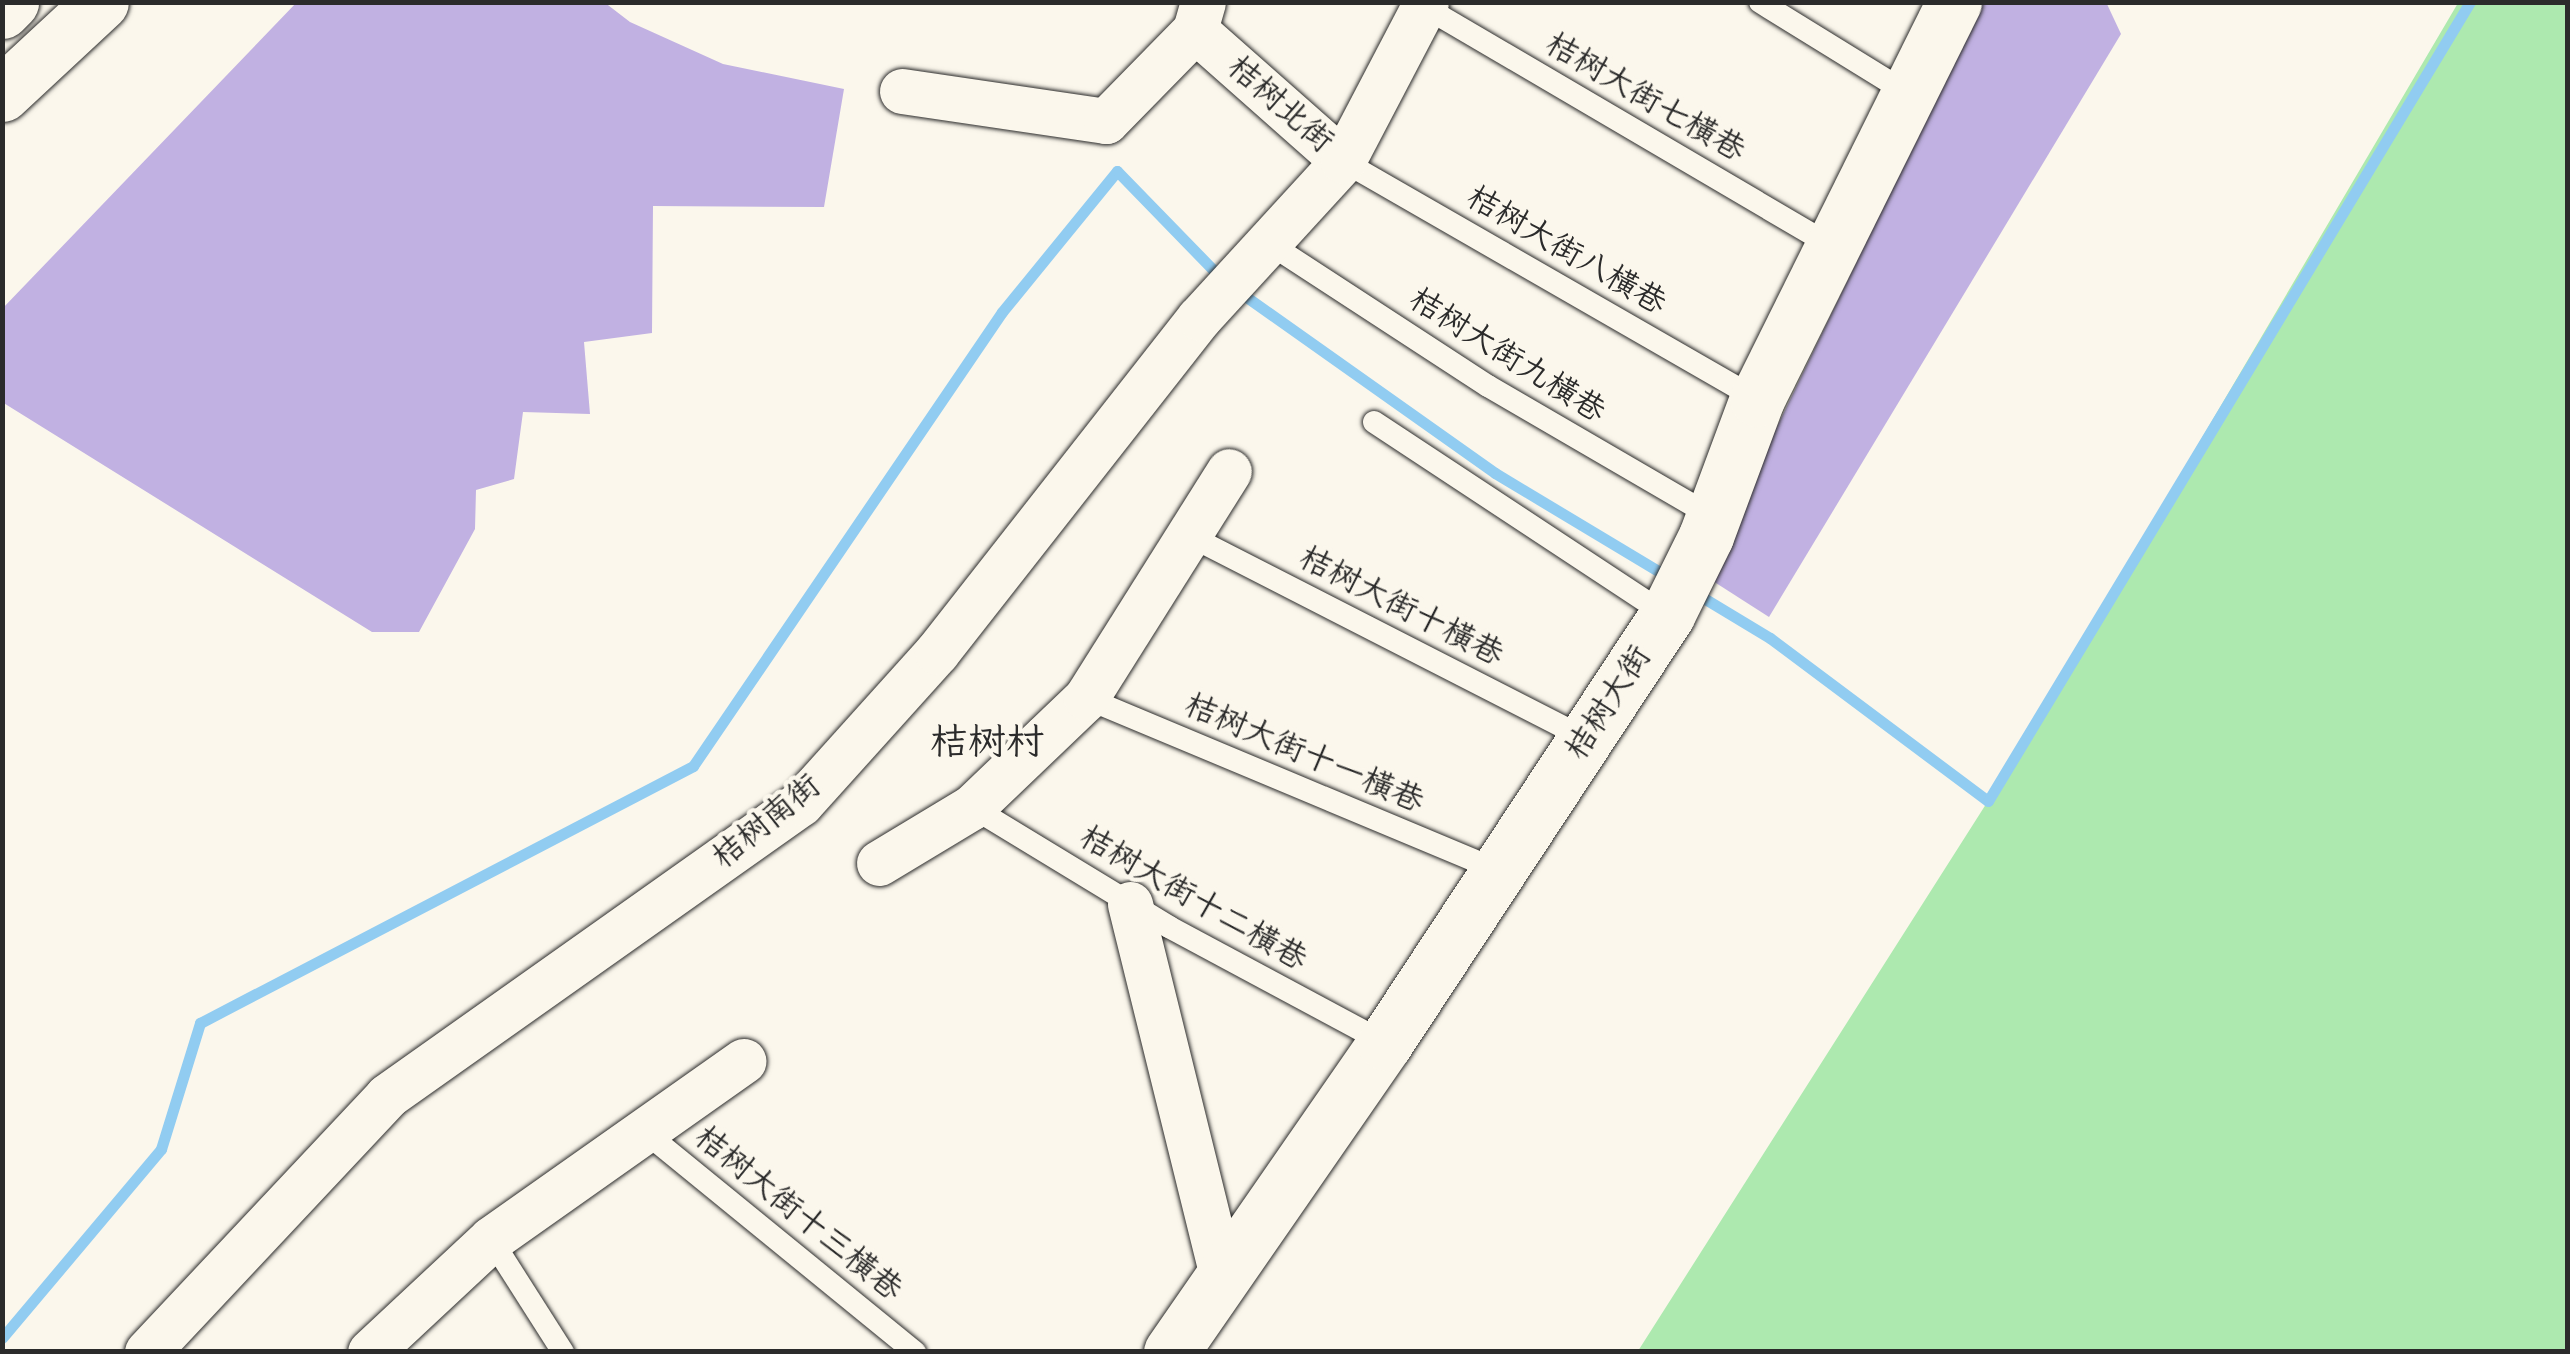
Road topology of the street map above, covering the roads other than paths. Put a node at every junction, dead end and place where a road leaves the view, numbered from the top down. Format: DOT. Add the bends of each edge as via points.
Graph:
graph roads {
  1 [pos="11,2"];
  2 [pos="101,2"];
  3 [pos="1760,2"];
  4 [pos="1954,2"];
  5 [pos="1424,4"];
  6 [pos="2,11"];
  7 [pos="1199,16"];
  8 [pos="902,91"];
  9 [pos="1906,92"];
  10 [pos="2,94"];
  11 [pos="1343,160"];
  12 [pos="1834,247"];
  13 [pos="1264,249"];
  14 [pos="1757,399"];
  15 [pos="1374,422"];
  16 [pos="1229,471"];
  17 [pos="1710,526"];
  18 [pos="1186,534"];
  19 [pos="1667,615"];
  20 [pos="1086,698"];
  21 [pos="1586,739"];
  22 [pos="972,807"];
  23 [pos="879,863"];
  24 [pos="1498,870"];
  25 [pos="1130,904"];
  26 [pos="1385,1043"];
  27 [pos="743,1061"];
  28 [pos="640,1128"];
  29 [pos="492,1239"];
  30 [pos="1222,1279"];
  31 [pos="146,1352"];
  32 [pos="370,1352"];
  33 [pos="563,1352"];
  34 [pos="915,1352"];
  35 [pos="1171,1352"];
  1 -- 6 [label="street"];
  2 -- 10 [label="street"];
  3 -- 9 [label="lane"];
  4 -- 9 [label="street, 桔树大街"];
  5 -- 11 [label="street, 桔树北街"];
  5 -- 12 [label="lane, 桔树大街七横巷"];
  7 -- 8 [label="street" via="1106,121"];
  7 -- 11 [label="street, 桔树北街"];
  9 -- 12 [label="street, 桔树大街"];
  11 -- 13 [label="street, 桔树南街"];
  11 -- 14 [label="lane, 桔树大街八横巷"];
  12 -- 14 [label="street, 桔树大街"];
  13 -- 17 [label="lane, 桔树大街九横巷"];
  13 -- 31 [label="street, 桔树南街" via="1199,318 937,652 801,803 387,1096"];
  14 -- 17 [label="street, 桔树大街"];
  15 -- 19 [label="lane"];
  16 -- 18 [label="street"];
  17 -- 19 [label="street, 桔树大街"];
  18 -- 20 [label="street"];
  18 -- 21 [label="lane, 桔树大街十横巷"];
  19 -- 21 [label="street, 桔树大街"];
  20 -- 22 [label="street"];
  20 -- 24 [label="lane, 桔树大街十一横巷"];
  21 -- 24 [label="street, 桔树大街"];
  22 -- 23 [label="street"];
  22 -- 25 [label="lane, 桔树大街十二横巷"];
  24 -- 26 [label="street, 桔树大街"];
  25 -- 26 [label="lane, 桔树大街十二横巷"];
  25 -- 30 [label="street"];
  26 -- 30 [label="street, 桔树大街"];
  27 -- 28 [label="street"];
  28 -- 29 [label="street"];
  28 -- 34 [label="lane, 桔树大街十三横巷"];
  29 -- 32 [label="street"];
  29 -- 33 [label="lane"];
  30 -- 35 [label="street, 桔树大街"];
}
